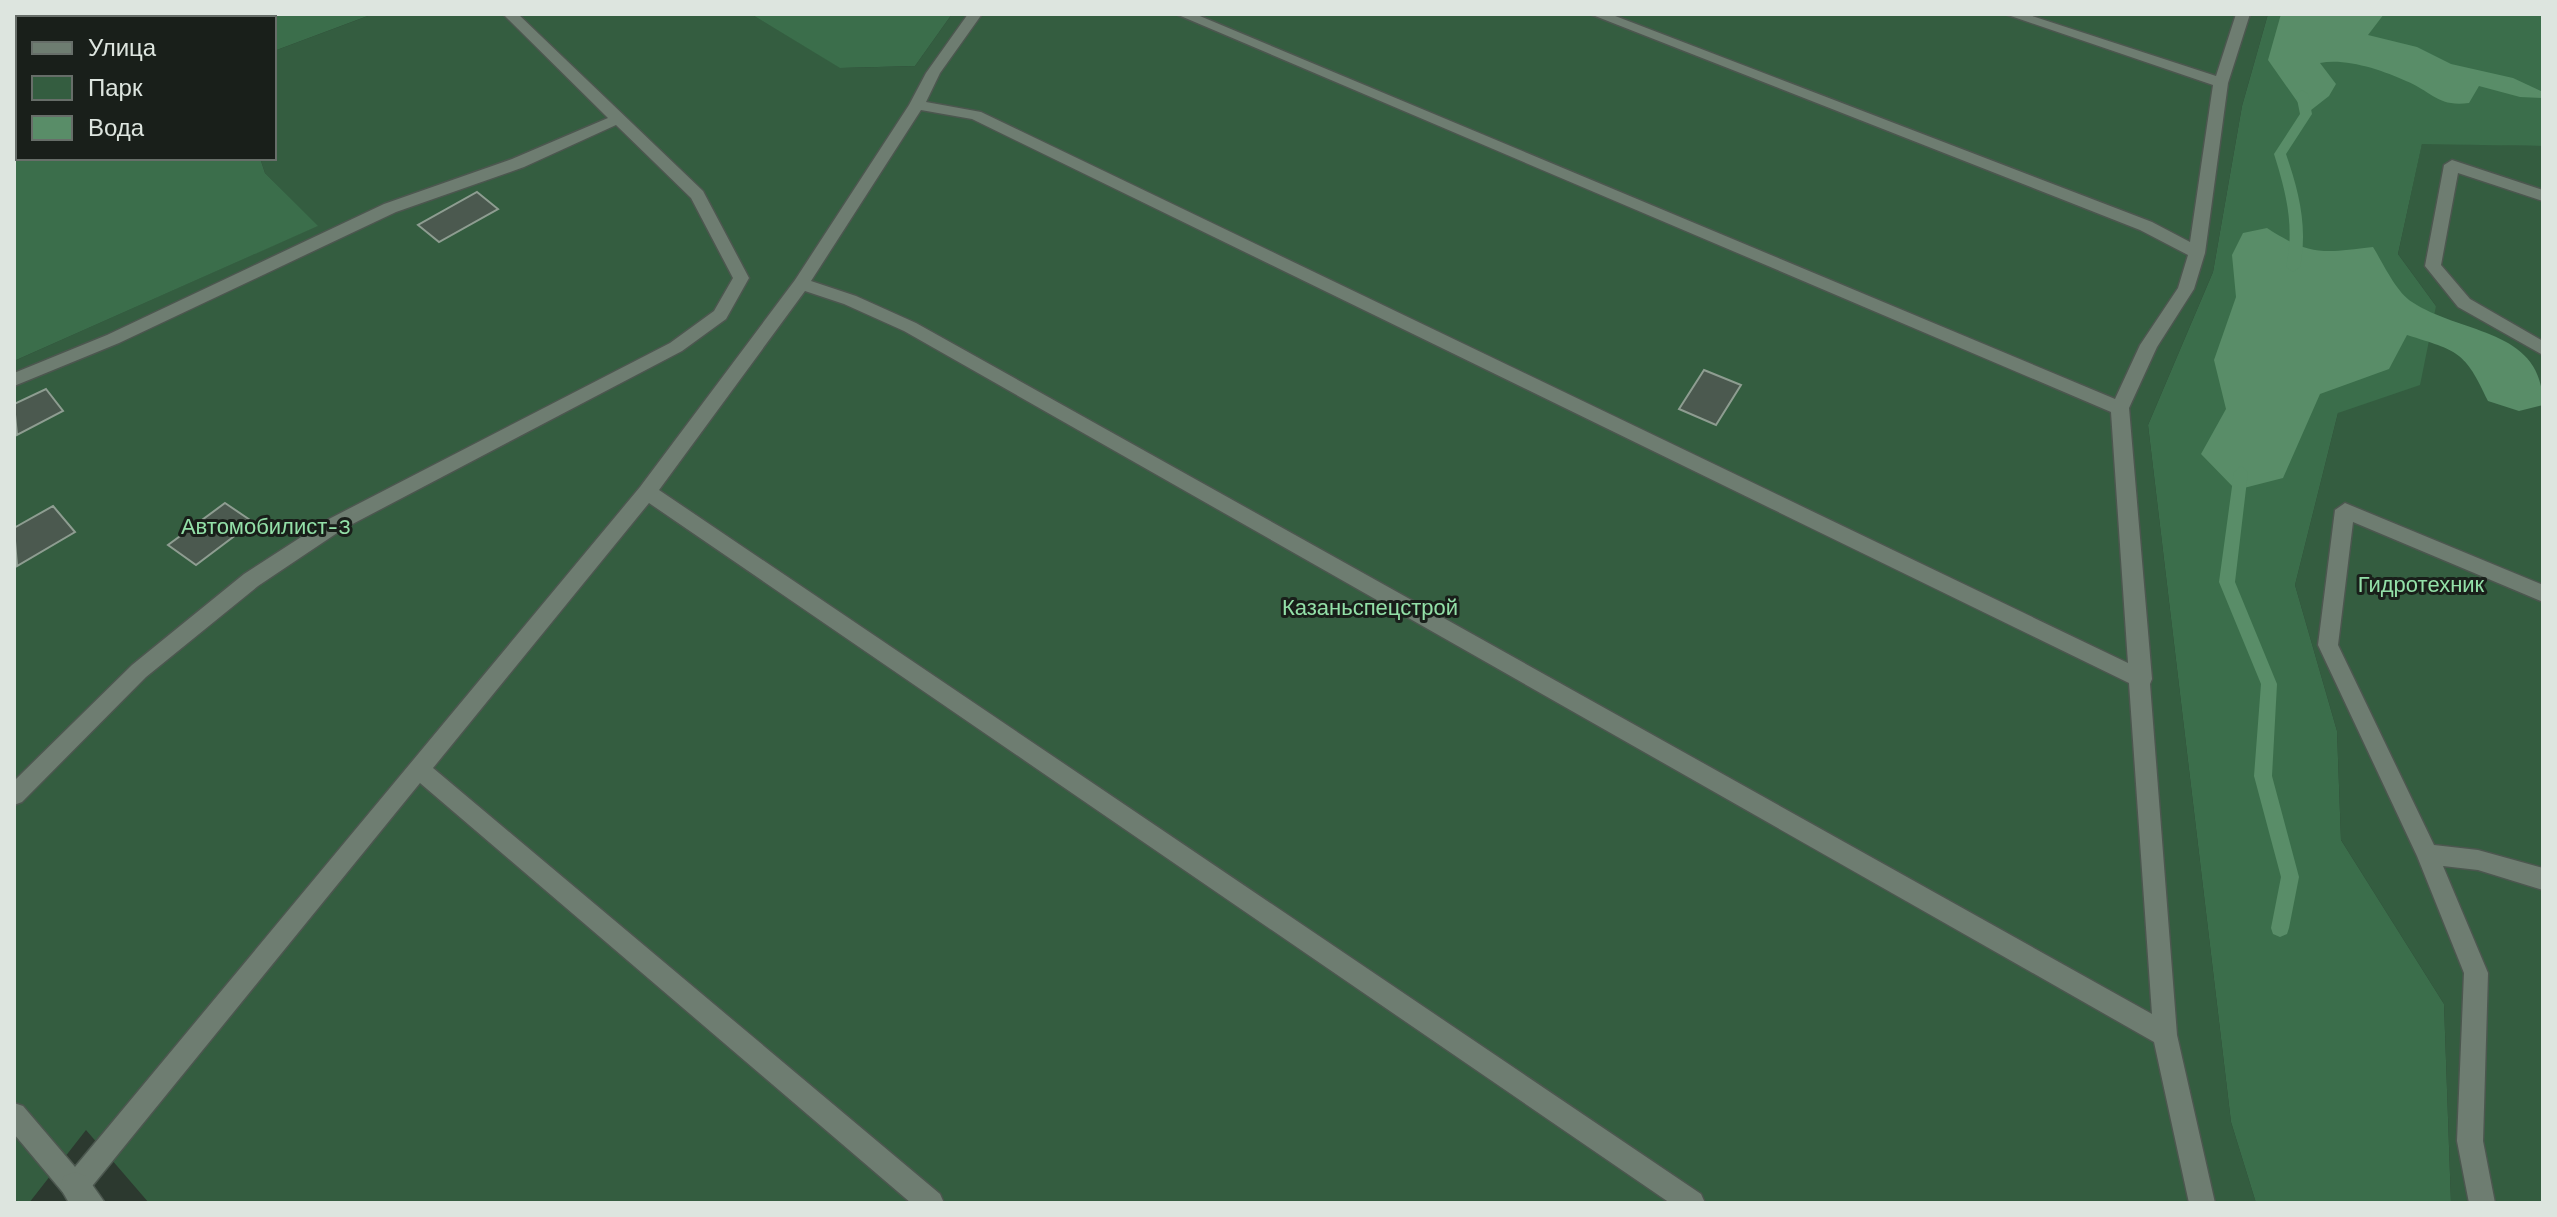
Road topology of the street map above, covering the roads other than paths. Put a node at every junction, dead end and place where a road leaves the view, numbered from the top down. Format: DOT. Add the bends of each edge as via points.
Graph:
graph roads {
  1 [pos="510,14"];
  2 [pos="975,14"];
  3 [pos="1183,14"];
  4 [pos="1597,14"];
  5 [pos="2012,14"];
  6 [pos="2243,14"];
  7 [pos="2221,83"];
  8 [pos="917,105"];
  9 [pos="620,118"];
  10 [pos="2543,196"];
  11 [pos="2197,253"];
  12 [pos="801,284"];
  13 [pos="2543,349"];
  14 [pos="14,380"];
  15 [pos="2120,408"];
  16 [pos="647,492"];
  17 [pos="2543,594"];
  18 [pos="2142,679"];
  19 [pos="418,768"];
  20 [pos="14,795"];
  21 [pos="2427,854"];
  22 [pos="2543,879"];
  23 [pos="2165,1035"];
  24 [pos="14,1115"];
  25 [pos="82,1195"];
  26 [pos="931,1203"];
  27 [pos="1692,1203"];
  28 [pos="2202,1203"];
  29 [pos="2482,1203"];
  1 -- 9 [label="lane"];
  2 -- 8 [label="lane"];
  3 -- 15 [label="lane"];
  4 -- 11 [label="lane" via="2146,226"];
  5 -- 7 [label="lane"];
  6 -- 7 [label="lane"];
  7 -- 11 [label="lane"];
  8 -- 12 [label="lane"];
  8 -- 18 [label="lane" via="976,115"];
  9 -- 14 [label="lane" via="518,163 390,208"];
  9 -- 20 [label="lane" via="697,195 741,278 720,315 676,347 336,524 251,580 139,671"];
  10 -- 13 [label="lane" via="2452,165 2433,266 2464,303"];
  11 -- 15 [label="lane" via="2186,289 2149,345"];
  12 -- 16 [label="lane"];
  12 -- 23 [label="lane" via="910,327"];
  15 -- 18 [label="lane"];
  16 -- 19 [label="lane"];
  16 -- 27 [label="lane"];
  17 -- 21 [label="lane" via="2345,510 2328,645"];
  18 -- 23 [label="lane"];
  19 -- 25 [label="lane"];
  19 -- 26 [label="lane"];
  21 -- 22 [label="lane" via="2478,860"];
  21 -- 29 [label="lane" via="2476,973 2470,1141"];
  23 -- 28 [label="lane"];
  24 -- 25 [label="lane"];
}
